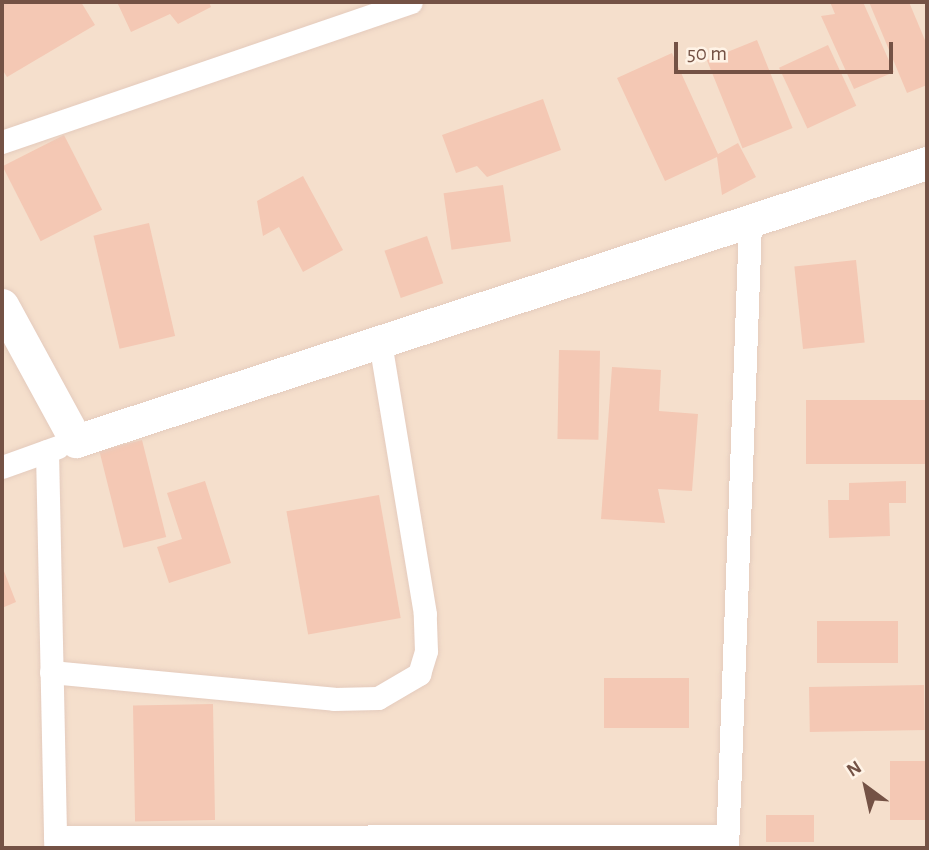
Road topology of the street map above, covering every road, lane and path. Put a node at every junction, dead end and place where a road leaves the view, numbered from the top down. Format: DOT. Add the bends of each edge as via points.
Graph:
graph roads {
  1 [pos="411,2"];
  2 [pos="2,142"];
  3 [pos="927,163"];
  4 [pos="750,224"];
  5 [pos="2,305"];
  6 [pos="380,341"];
  7 [pos="62,446"];
  8 [pos="2,467"];
  9 [pos="51,671"];
  10 [pos="727,842"];
  11 [pos="55,843"];
  1 -- 2 [label="street"];
  3 -- 4 [label="main road"];
  4 -- 6 [label="main road"];
  4 -- 10 [label="street"];
  5 -- 7 [label="main road"];
  6 -- 7 [label="main road"];
  6 -- 9 [label="street" via="425,614 426,651 419,674 378,698 334,699"];
  7 -- 8 [label="street"];
  7 -- 9 [label="street"];
  9 -- 11 [label="street"];
  10 -- 11 [label="street"];
}
